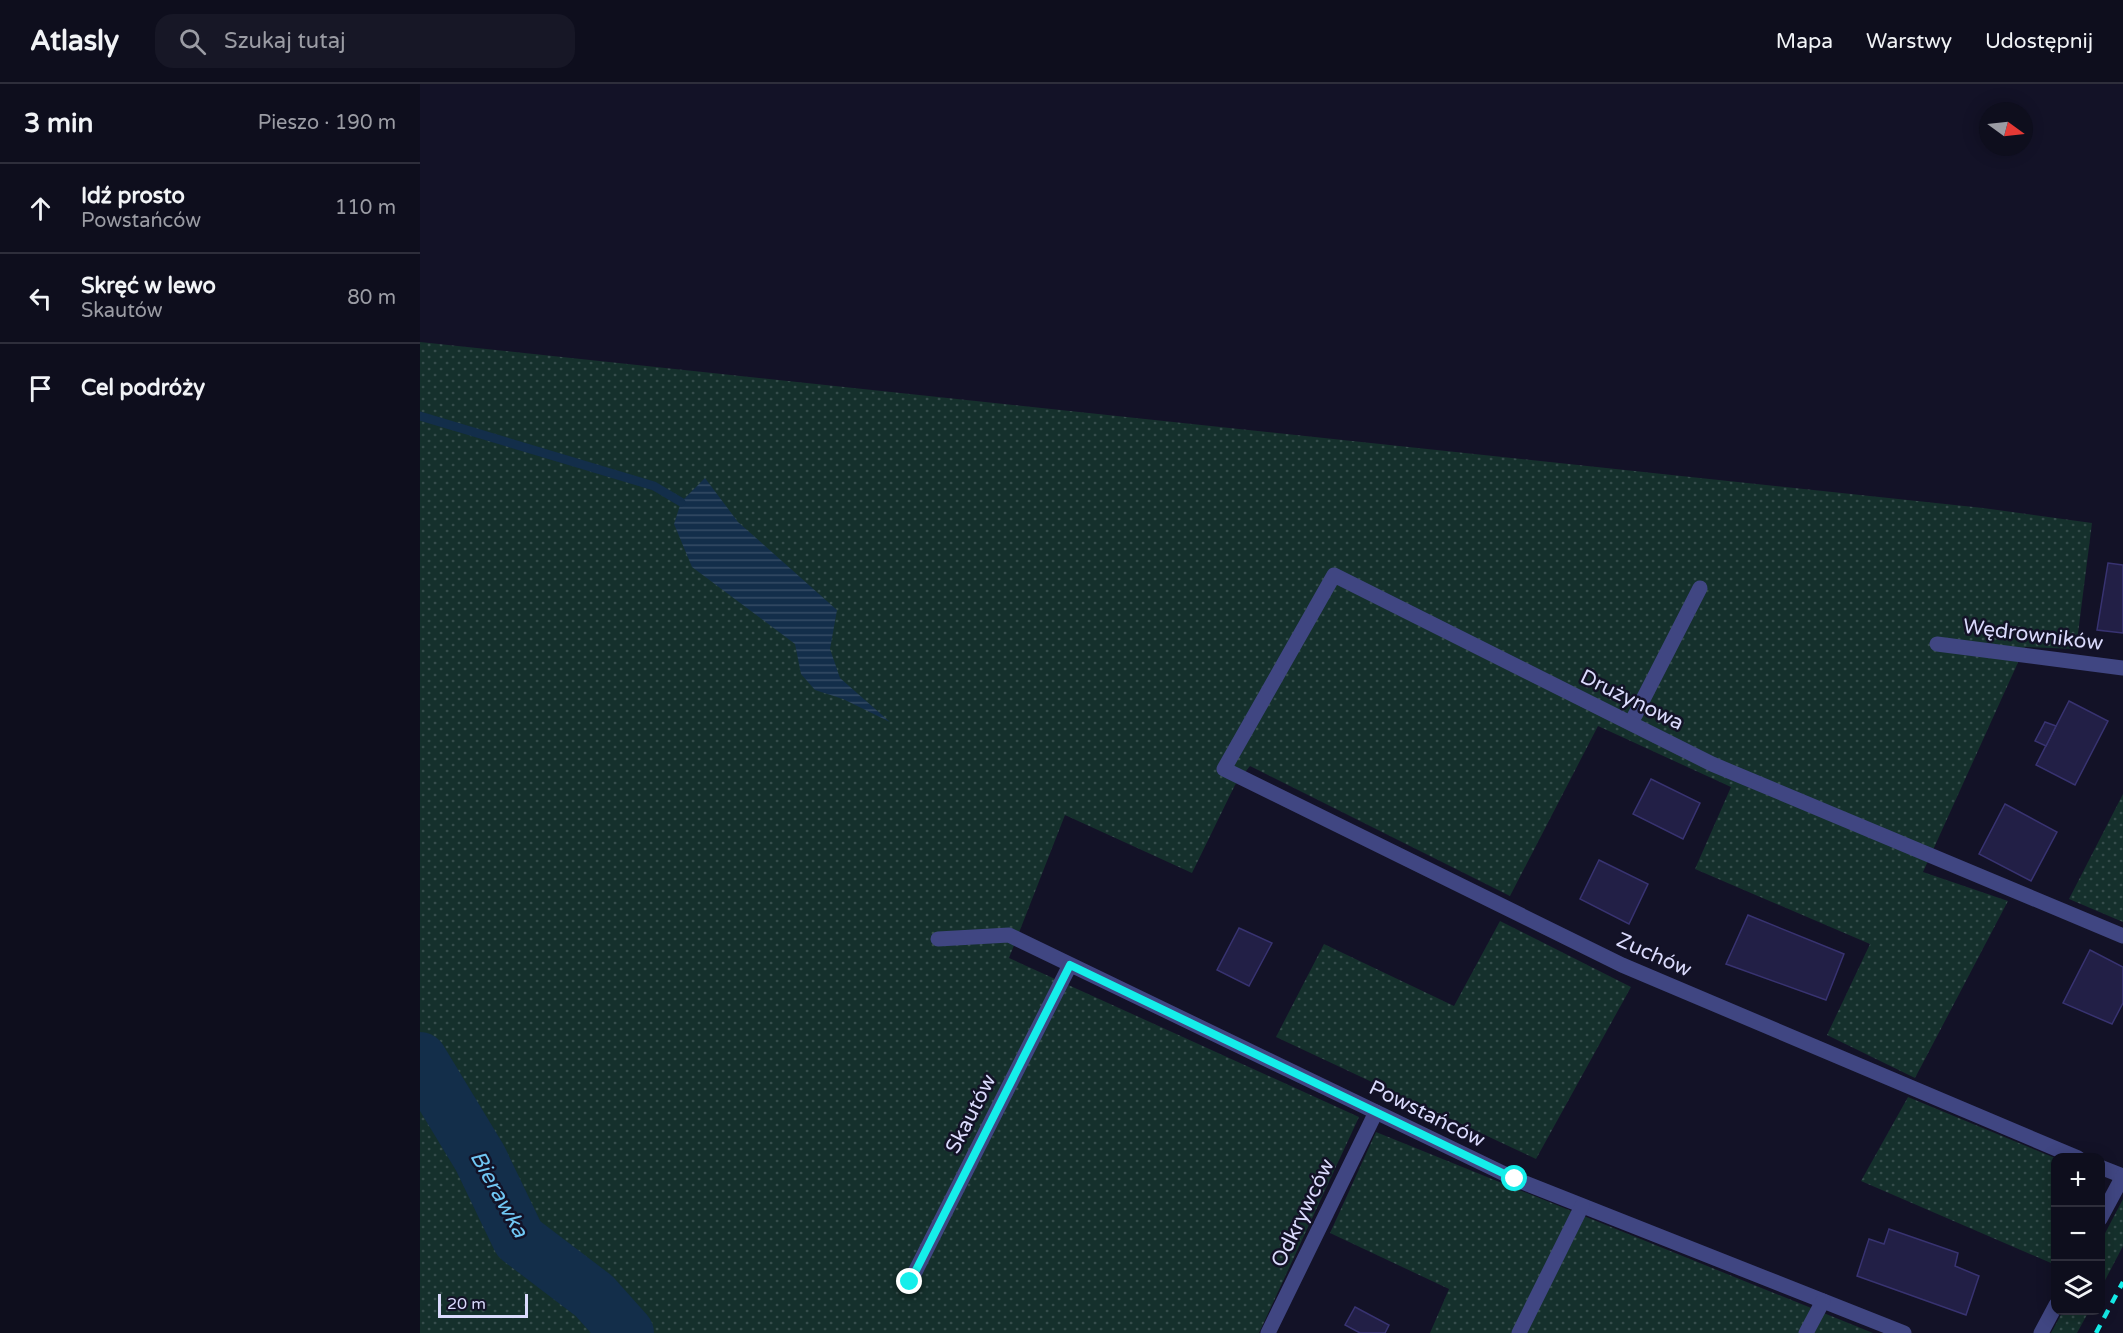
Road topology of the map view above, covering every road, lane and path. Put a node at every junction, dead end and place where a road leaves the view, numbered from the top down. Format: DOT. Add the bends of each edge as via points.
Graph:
graph roads {
  1 [pos="1700,588"];
  2 [pos="1937,644"];
  3 [pos="2123,668"];
  4 [pos="1631,723"];
  5 [pos="1224,769"];
  6 [pos="2123,936"];
  7 [pos="938,939"];
  8 [pos="1070,965"];
  9 [pos="1376,1112"];
  10 [pos="2066,1153"];
  11 [pos="2105,1169"];
  12 [pos="2123,1176"];
  13 [pos="1582,1206"];
  14 [pos="2105,1210"];
  15 [pos="910,1282"];
  16 [pos="1823,1301"];
  17 [pos="2051,1313"];
  18 [pos="1268,1333"];
  19 [pos="1519,1333"];
  20 [pos="1806,1333"];
  21 [pos="1904,1333"];
  22 [pos="2041,1333"];
  1 -- 4 [label="street"];
  2 -- 3 [label="street, Wędrowników"];
  4 -- 5 [label="street, Drużynowa" via="1334,576"];
  4 -- 6 [label="street, Drużynowa" via="1712,764"];
  5 -- 10 [label="street, Zuchów" via="1622,966"];
  7 -- 8 [label="street, Powstańców" via="1009,935"];
  8 -- 9 [label="street, Powstańców"];
  8 -- 15 [label="street, Skautów"];
  9 -- 13 [label="street, Powstańców" via="1515,1179"];
  9 -- 18 [label="street, Odkrywców"];
  11 -- 12 [label="street"];
  12 -- 14 [label="street"];
  13 -- 16 [label="street, Powstańców"];
  13 -- 19 [label="street"];
  16 -- 20 [label="street"];
  16 -- 21 [label="street, Powstańców"];
  17 -- 22 [label="street"];
}
